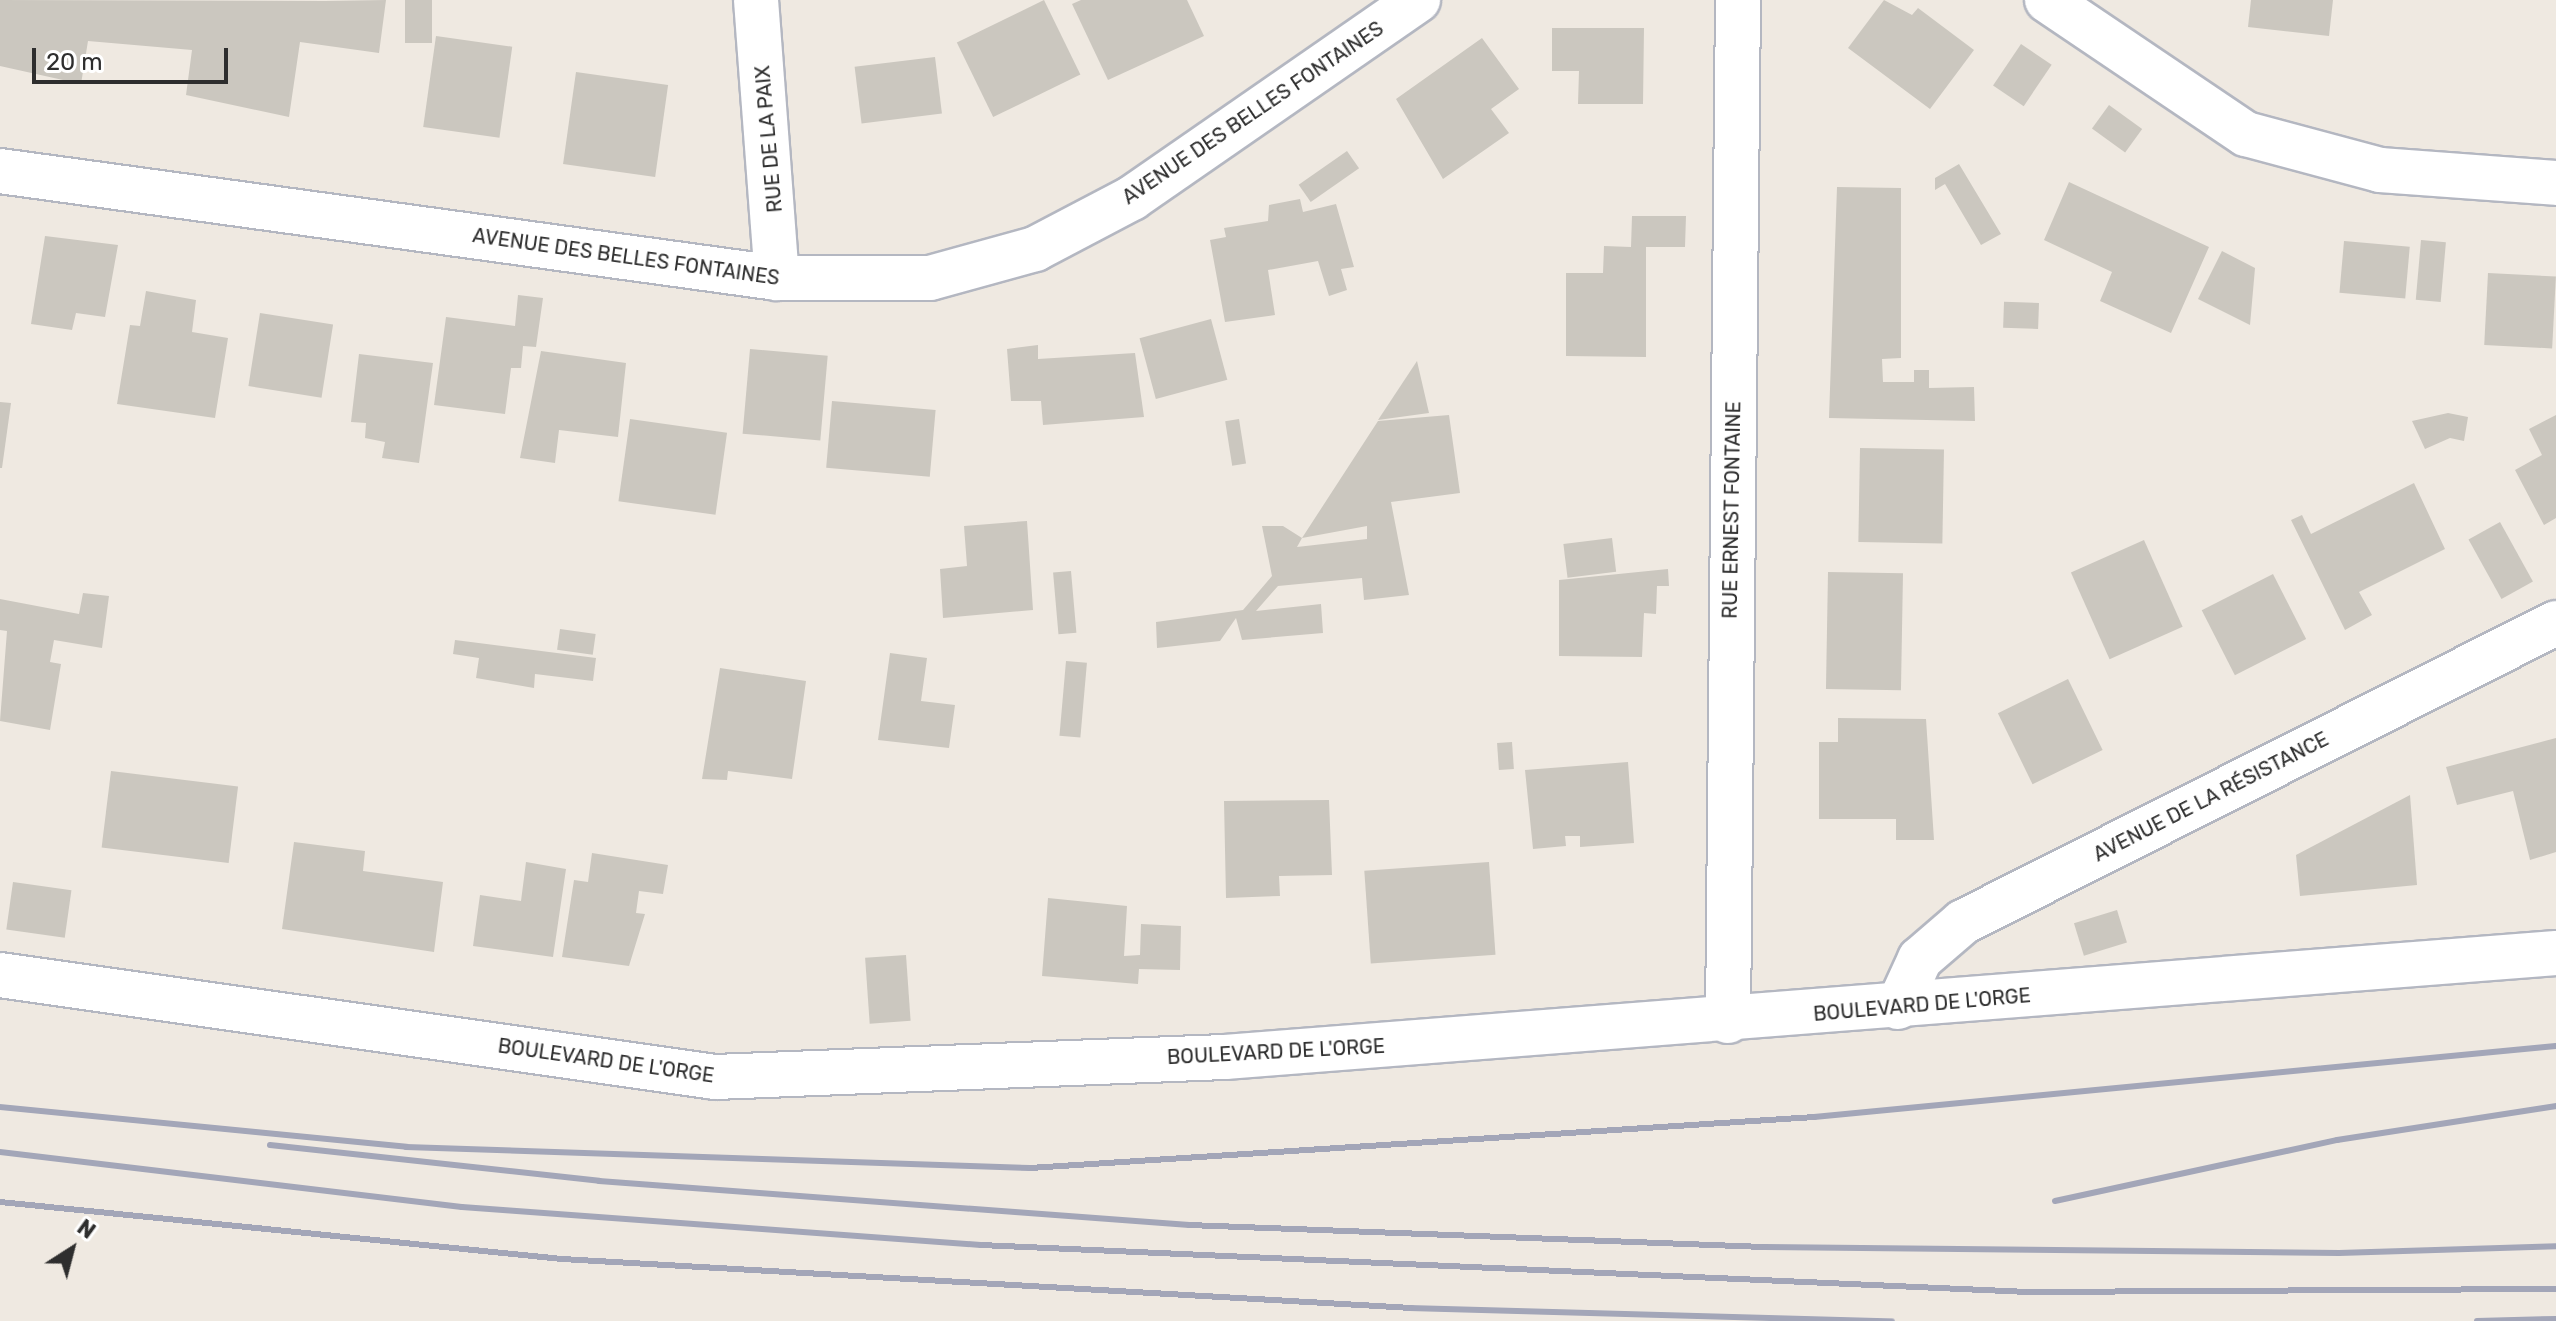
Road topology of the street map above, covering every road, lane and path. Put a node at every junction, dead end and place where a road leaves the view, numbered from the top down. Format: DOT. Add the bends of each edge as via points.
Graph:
graph roads {
  1 [pos="756,0"];
  2 [pos="1418,0"];
  3 [pos="1738,0"];
  4 [pos="2047,0"];
  5 [pos="0,171"];
  6 [pos="2556,183"];
  7 [pos="777,278"];
  8 [pos="2556,623"];
  9 [pos="2556,953"];
  10 [pos="0,975"];
  11 [pos="1898,1007"];
  12 [pos="1728,1021"];
  1 -- 7 [label="street, RUE DE LA PAIX"];
  2 -- 7 [label="street, AVENUE DES BELLES FONTAINES" via="1132,198 1035,249 930,278"];
  3 -- 12 [label="street, RUE ERNEST FONTAINE"];
  4 -- 6 [label="street" via="2246,134 2380,170"];
  5 -- 7 [label="street, AVENUE DES BELLES FONTAINES"];
  8 -- 11 [label="street, AVENUE DE LA RÉSISTANCE" via="1963,922 1920,959"];
  9 -- 11 [label="street, BOULEVARD DE L'ORGE"];
  10 -- 12 [label="street, BOULEVARD DE L'ORGE" via="715,1077 1225,1057"];
  11 -- 12 [label="street, BOULEVARD DE L'ORGE"];
}
